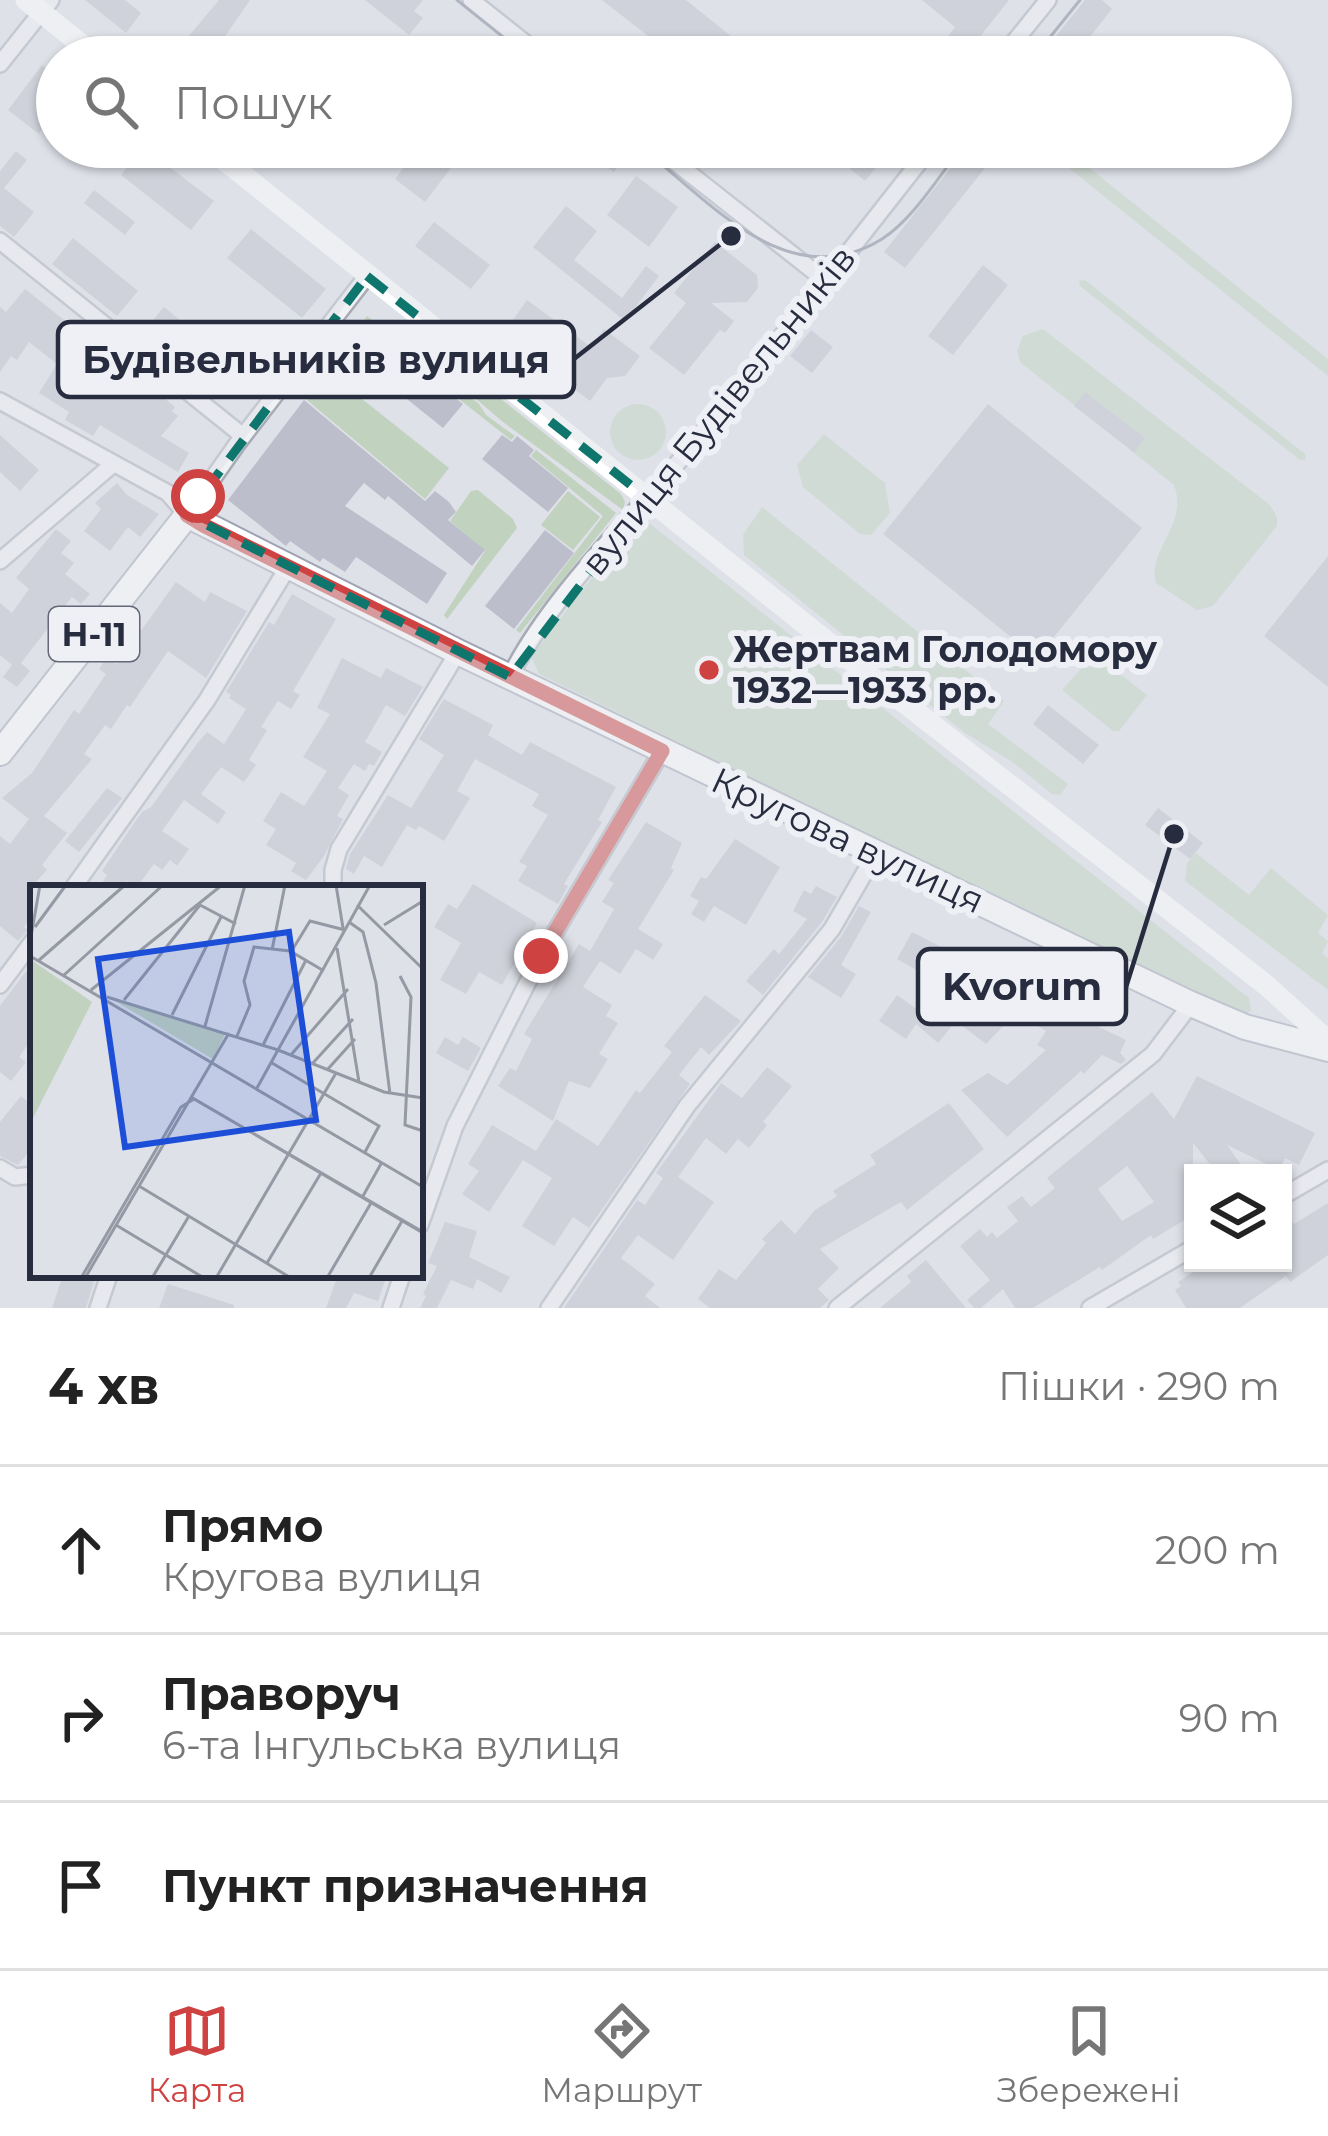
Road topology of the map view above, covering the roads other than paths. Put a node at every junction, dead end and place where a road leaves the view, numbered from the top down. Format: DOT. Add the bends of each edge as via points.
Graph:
graph roads {
  1 [pos="471,0"];
  2 [pos="1048,0"];
  3 [pos="39,4"];
  4 [pos="74,36"];
  5 [pos="516,36"];
  6 [pos="1019,36"];
  7 [pos="0,64"];
  8 [pos="234,168"];
  9 [pos="683,168"];
  10 [pos="915,168"];
  11 [pos="0,241"];
  12 [pos="367,276"];
  13 [pos="826,281"];
  14 [pos="0,401"];
  15 [pos="243,436"];
  16 [pos="112,465"];
  17 [pos="647,498"];
  18 [pos="187,515"];
  19 [pos="0,561"];
  20 [pos="288,567"];
  21 [pos="458,652"];
  22 [pos="510,677"];
  23 [pos="662,751"];
  24 [pos="0,753"];
  25 [pos="876,853"];
  26 [pos="75,885"];
  27 [pos="334,885"];
  28 [pos="30,945"];
  29 [pos="0,986"];
  30 [pos="1191,1004"];
  31 [pos="1328,1045"];
  32 [pos="1328,1170"];
  33 [pos="1292,1191"];
  34 [pos="423,1217"];
  35 [pos="1184,1253"];
  36 [pos="108,1278"];
  37 [pos="401,1278"];
  38 [pos="98,1308"];
  39 [pos="391,1308"];
  40 [pos="549,1308"];
  41 [pos="837,1308"];
  42 [pos="1090,1308"];
  1 -- 5 [label="street"];
  2 -- 6 [label="street"];
  3 -- 4 [label="main road"];
  3 -- 7 [label="street"];
  8 -- 12 [label="main road"];
  9 -- 13 [label="street"];
  10 -- 13 [label="street, вулиця Будівельників"];
  11 -- 15 [label="street"];
  12 -- 15 [label="street"];
  12 -- 17 [label="main road"];
  13 -- 17 [label="street, вулиця Будівельників"];
  14 -- 16 [label="street, Кругова вулиця"];
  15 -- 18 [label="street"];
  16 -- 18 [label="street, Кругова вулиця" via="167,494"];
  16 -- 19 [label="street"];
  17 -- 22 [label="street, вулиця Будівельників"];
  17 -- 31 [label="main road" via="1266,985"];
  18 -- 20 [label="main road, Кругова вулиця"];
  18 -- 24 [label="main road, Н-11"];
  20 -- 21 [label="main road, Кругова вулиця"];
  20 -- 26 [label="street" via="207,700"];
  21 -- 22 [label="main road, Кругова вулиця"];
  21 -- 27 [label="street" via="339,849"];
  22 -- 23 [label="main road, Кругова вулиця"];
  23 -- 25 [label="main road, Кругова вулиця"];
  23 -- 34 [label="street" via="541,956 455,1126"];
  25 -- 30 [label="main road, Кругова вулиця"];
  25 -- 40 [label="street" via="832,929 687,1106"];
  28 -- 29 [label="street"];
  30 -- 31 [label="main road, Кругова вулиця" via="1246,1027"];
  30 -- 41 [label="street" via="1153,1054"];
  32 -- 33 [label="street"];
  35 -- 42 [label="street"];
  36 -- 38 [label="street"];
  37 -- 39 [label="street"];
}
